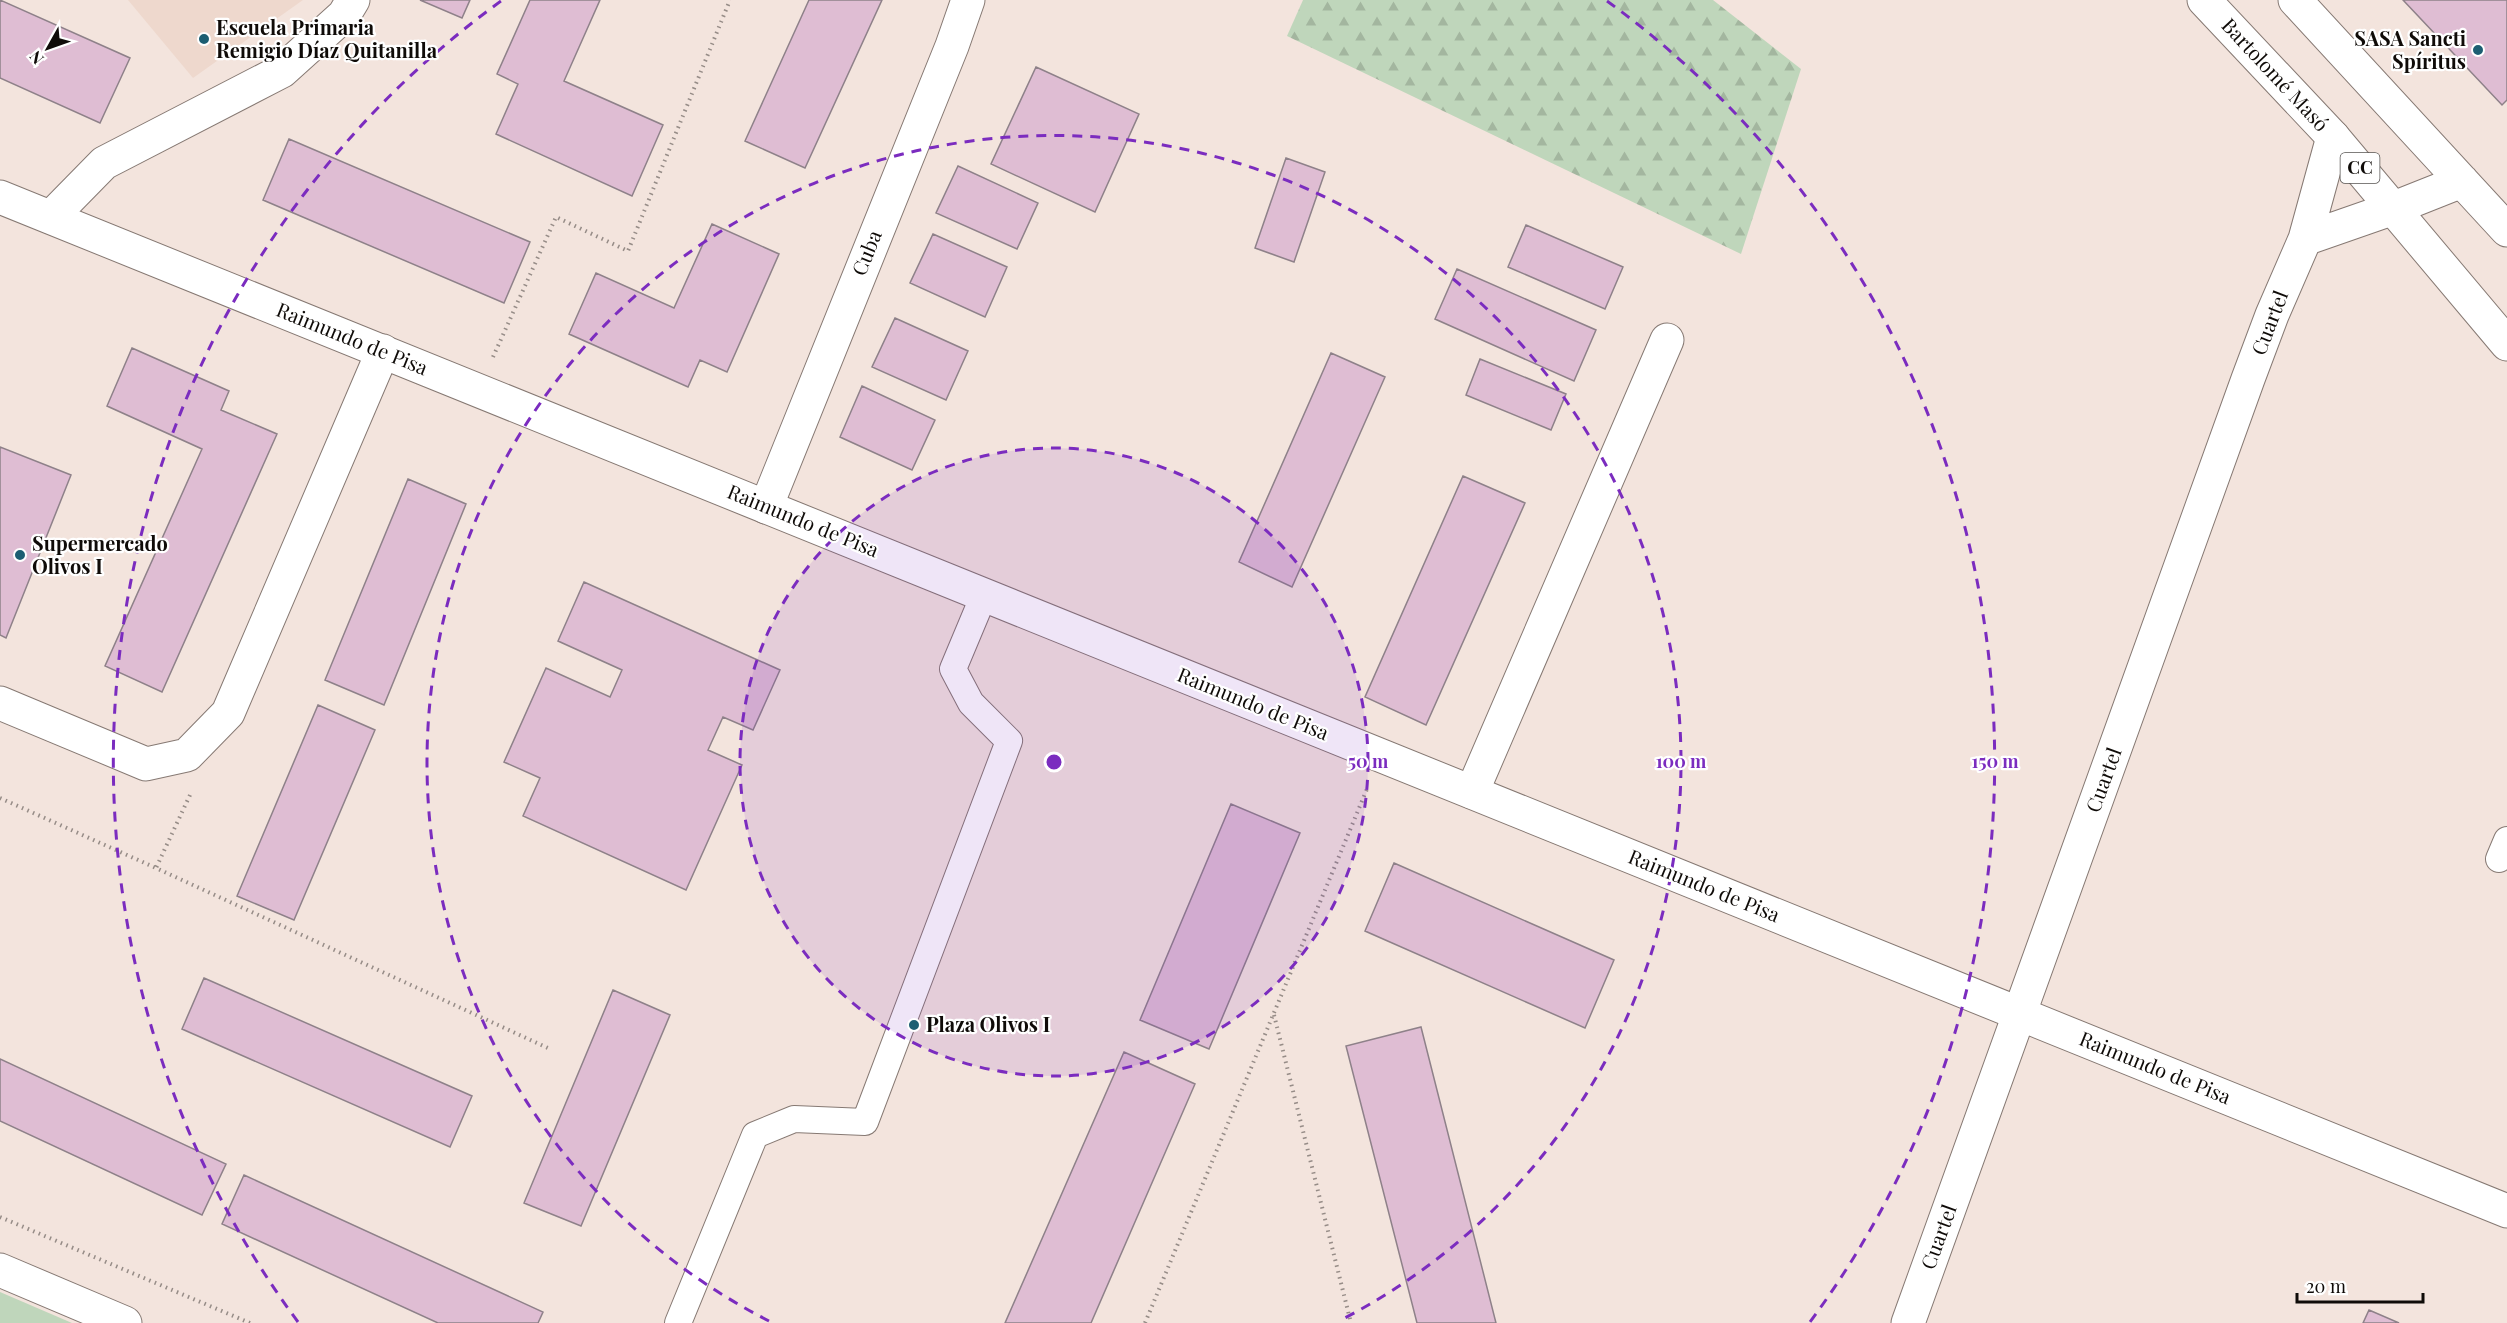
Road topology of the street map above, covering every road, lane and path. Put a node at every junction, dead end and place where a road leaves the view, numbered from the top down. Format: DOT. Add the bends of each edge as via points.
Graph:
graph roads {
  1 [pos="353,0"];
  2 [pos="730,0"];
  3 [pos="968,0"];
  4 [pos="2204,0"];
  5 [pos="2295,0"];
  6 [pos="2333,137"];
  7 [pos="2462,181"];
  8 [pos="0,197"];
  9 [pos="2394,208"];
  10 [pos="51,217"];
  11 [pos="2507,230"];
  12 [pos="2305,239"];
  13 [pos="1667,340"];
  14 [pos="2507,344"];
  15 [pos="383,351"];
  16 [pos="478,390"];
  17 [pos="766,507"];
  18 [pos="984,595"];
  19 [pos="0,703"];
  20 [pos="1382,756"];
  21 [pos="195,785"];
  22 [pos="1472,792"];
  23 [pos="0,798"];
  24 [pos="156,868"];
  25 [pos="2019,1013"];
  26 [pos="1274,1014"];
  27 [pos="548,1048"];
  28 [pos="2507,1210"];
  29 [pos="0,1217"];
  30 [pos="0,1270"];
  31 [pos="125,1323"];
  32 [pos="250,1323"];
  33 [pos="678,1323"];
  34 [pos="1145,1323"];
  35 [pos="1351,1323"];
  36 [pos="1908,1323"];
  1 -- 10 [label="street" via="344,15 282,71 104,163"];
  2 -- 16 [label="path" via="628,251 556,217"];
  3 -- 17 [label="street, Cuba"];
  4 -- 6 [label="street, Bartolomé Masó / CC"];
  5 -- 7 [label="street"];
  6 -- 9 [label="street, Bartolomé Masó / CC"];
  6 -- 12 [label="street, Cuartel"];
  7 -- 9 [label="street"];
  7 -- 11 [label="street"];
  8 -- 10 [label="street, Raimundo de Pisa"];
  9 -- 12 [label="street"];
  9 -- 14 [label="street, Bartolomé Masó / CC"];
  10 -- 15 [label="street, Raimundo de Pisa"];
  12 -- 25 [label="street, Cuartel" via="2268,325"];
  13 -- 22 [label="street"];
  15 -- 16 [label="street, Raimundo de Pisa"];
  15 -- 19 [label="street" via="228,713 187,755 146,764"];
  16 -- 17 [label="street, Raimundo de Pisa"];
  17 -- 18 [label="street, Raimundo de Pisa"];
  18 -- 20 [label="street, Raimundo de Pisa"];
  18 -- 33 [label="lane" via="953,669 971,703 1009,741 865,1122 794,1119 755,1135"];
  20 -- 22 [label="street, Raimundo de Pisa"];
  20 -- 26 [label="path"];
  21 -- 24 [label="path"];
  22 -- 25 [label="street, Raimundo de Pisa"];
  23 -- 24 [label="path"];
  24 -- 27 [label="path"];
  25 -- 28 [label="street, Raimundo de Pisa"];
  25 -- 36 [label="street, Cuartel"];
  26 -- 34 [label="path"];
  26 -- 35 [label="path"];
  29 -- 32 [label="path"];
  30 -- 31 [label="street"];
}
